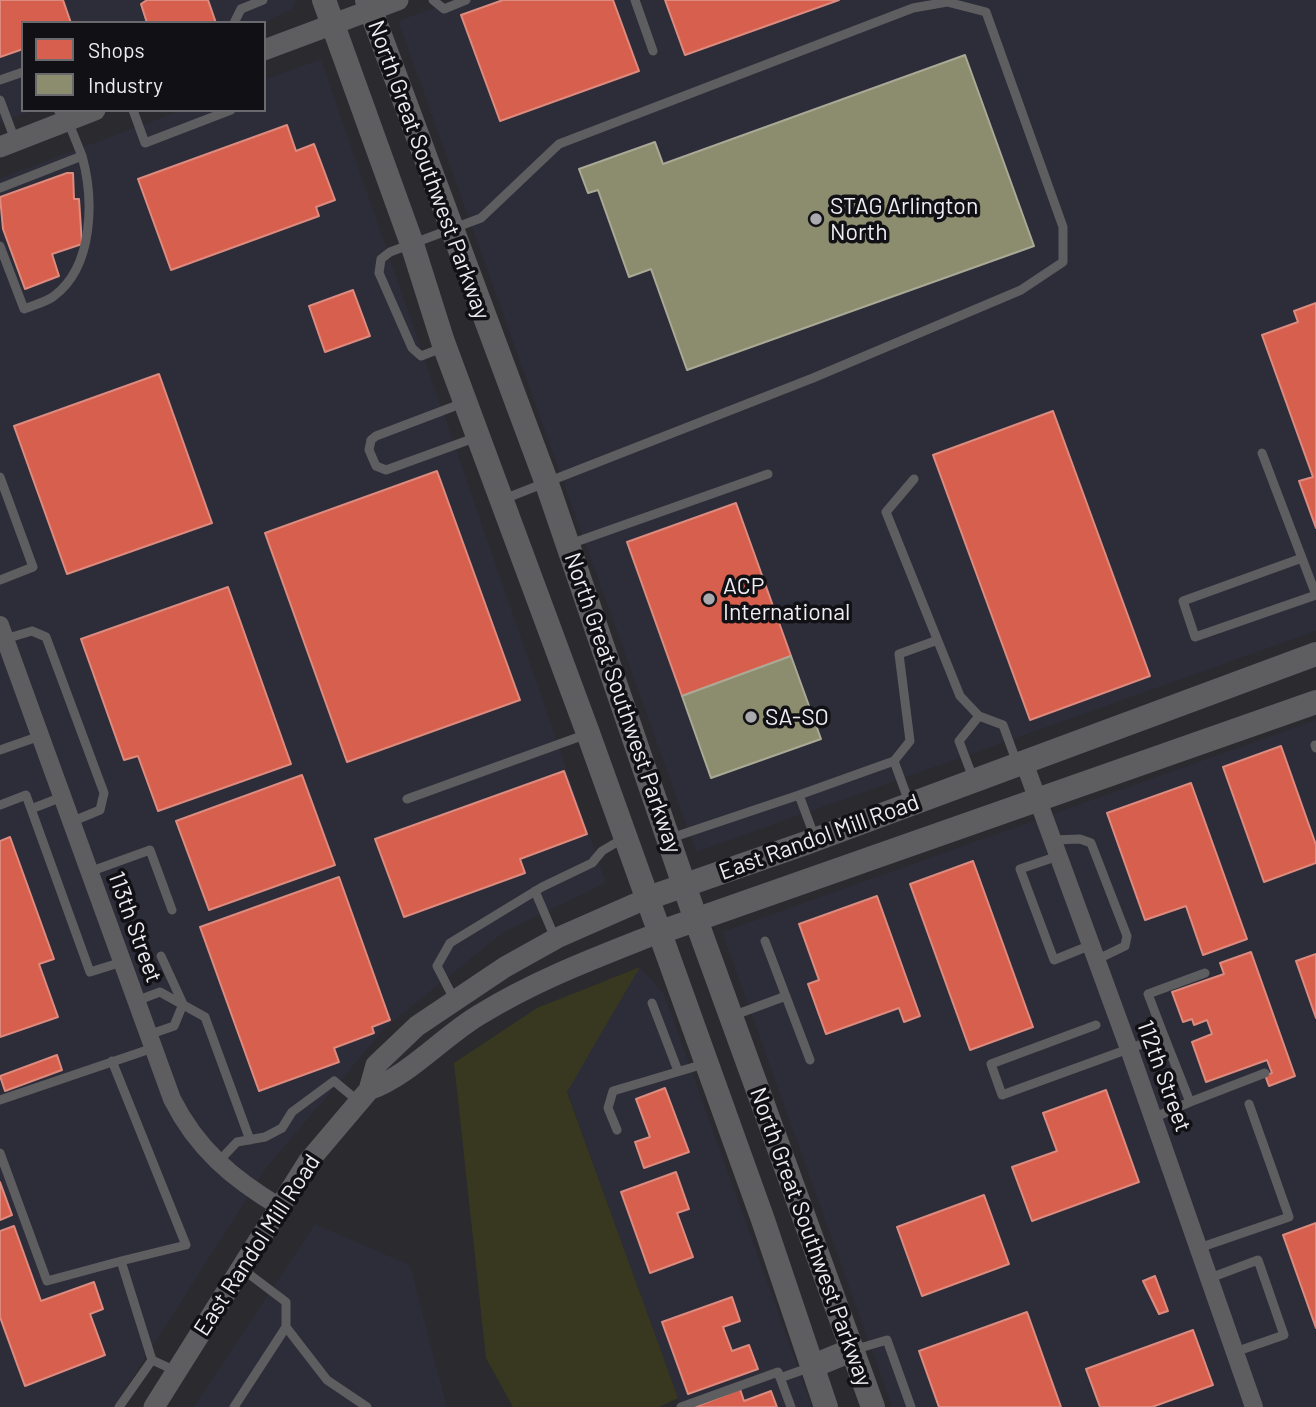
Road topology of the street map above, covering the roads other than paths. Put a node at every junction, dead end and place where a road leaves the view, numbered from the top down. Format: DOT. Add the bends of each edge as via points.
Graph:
graph roads {
  1 [pos="263,0"];
  2 [pos="324,0"];
  3 [pos="398,0"];
  4 [pos="433,0"];
  5 [pos="466,0"];
  6 [pos="635,0"];
  7 [pos="368,5"];
  8 [pos="235,21"];
  9 [pos="332,24"];
  10 [pos="266,49"];
  11 [pos="653,51"];
  12 [pos="21,73"];
  13 [pos="0,80"];
  14 [pos="0,100"];
  15 [pos="84,112"];
  16 [pos="134,112"];
  17 [pos="225,112"];
  18 [pos="63,116"];
  19 [pos="8,144"];
  20 [pos="82,156"];
  21 [pos="0,188"];
  22 [pos="452,230"];
  23 [pos="412,244"];
  24 [pos="0,246"];
  25 [pos="445,347"];
  26 [pos="465,402"];
  27 [pos="478,436"];
  28 [pos="1262,453"];
  29 [pos="768,474"];
  30 [pos="0,477"];
  31 [pos="914,479"];
  32 [pos="545,481"];
  33 [pos="502,500"];
  34 [pos="568,545"];
  35 [pos="1302,558"];
  36 [pos="0,580"];
  37 [pos="2,632"];
  38 [pos="935,641"];
  39 [pos="1316,654"];
  40 [pos="1316,702"];
  41 [pos="979,716"];
  42 [pos="588,733"];
  43 [pos="40,736"];
  44 [pos="0,751"];
  45 [pos="894,761"];
  46 [pos="1021,763"];
  47 [pos="974,780"];
  48 [pos="799,794"];
  49 [pos="62,797"];
  50 [pos="407,799"];
  51 [pos="1037,799"];
  52 [pos="909,804"];
  53 [pos="0,805"];
  54 [pos="31,809"];
  55 [pos="71,822"];
  56 [pos="626,837"];
  57 [pos="670,838"];
  58 [pos="816,840"];
  59 [pos="1055,848"];
  60 [pos="89,872"];
  61 [pos="685,886"];
  62 [pos="535,891"];
  63 [pos="648,898"];
  64 [pos="172,910"];
  65 [pos="696,919"];
  66 [pos="659,933"];
  67 [pos="555,939"];
  68 [pos="765,941"];
  69 [pos="1093,953"];
  70 [pos="161,956"];
  71 [pos="122,962"];
  72 [pos="1205,973"];
  73 [pos="786,996"];
  74 [pos="454,999"];
  75 [pos="136,1001"];
  76 [pos="652,1003"];
  77 [pos="183,1004"];
  78 [pos="731,1016"];
  79 [pos="1096,1025"];
  80 [pos="1164,1036"];
  81 [pos="151,1042"];
  82 [pos="1129,1049"];
  83 [pos="810,1060"];
  84 [pos="112,1061"];
  85 [pos="706,1063"];
  86 [pos="678,1071"];
  87 [pos="1265,1073"];
  88 [pos="364,1096"];
  89 [pos="0,1100"];
  90 [pos="1190,1102"];
  91 [pos="1249,1104"];
  92 [pos="1153,1118"];
  93 [pos="617,1130"];
  94 [pos="250,1140"];
  95 [pos="0,1153"];
  96 [pos="218,1162"];
  97 [pos="280,1207"];
  98 [pos="1199,1248"];
  99 [pos="121,1261"];
  100 [pos="241,1268"];
  101 [pos="1210,1278"];
  102 [pos="286,1326"];
  103 [pos="852,1350"];
  104 [pos="1236,1352"];
  105 [pos="152,1360"];
  106 [pos="813,1366"];
  107 [pos="176,1371"];
  108 [pos="780,1378"];
  109 [pos="119,1407"];
  110 [pos="154,1407"];
  111 [pos="234,1407"];
  112 [pos="367,1407"];
  113 [pos="681,1407"];
  114 [pos="791,1407"];
  115 [pos="826,1407"];
  116 [pos="873,1407"];
  117 [pos="911,1407"];
  118 [pos="1254,1407"];
  1 -- 8 [label="lane" via="241,9"];
  2 -- 9 [label="main road, North Great Southwest Parkway"];
  3 -- 7 [label="street"];
  4 -- 5 [label="lane" via="444,9"];
  6 -- 11 [label="lane"];
  7 -- 9 [label="street"];
  7 -- 22 [label="main road, North Great Southwest Parkway"];
  9 -- 10 [label="street"];
  9 -- 23 [label="main road, North Great Southwest Parkway"];
  12 -- 13 [label="lane"];
  14 -- 19 [label="lane"];
  15 -- 18 [label="street"];
  16 -- 17 [label="lane" via="145,142"];
  18 -- 19 [label="street"];
  18 -- 20 [label="lane"];
  20 -- 21 [label="lane"];
  20 -- 24 [label="lane" via="88,195 83,254 54,297 24,309"];
  22 -- 23 [label="lane"];
  22 -- 32 [label="main road, North Great Southwest Parkway"];
  22 -- 32 [label="lane" via="481,218 559,144 913,8 947,2 986,12 1063,227 1063,262 1021,290 813,378"];
  23 -- 25 [label="main road, North Great Southwest Parkway"];
  23 -- 25 [label="lane" via="382,259 379,273 412,348 421,356"];
  25 -- 26 [label="main road, North Great Southwest Parkway"];
  26 -- 27 [label="main road, North Great Southwest Parkway"];
  26 -- 27 [label="lane" via="376,436 369,450 376,466 386,470"];
  27 -- 33 [label="main road, North Great Southwest Parkway"];
  28 -- 35 [label="lane"];
  29 -- 34 [label="lane"];
  30 -- 36 [label="lane" via="33,567"];
  31 -- 38 [label="lane" via="886,512"];
  32 -- 33 [label="lane"];
  32 -- 34 [label="main road, North Great Southwest Parkway"];
  33 -- 42 [label="main road, North Great Southwest Parkway"];
  34 -- 57 [label="main road, North Great Southwest Parkway"];
  35 -- 35 [label="lane" via="1183,601 1195,637 1316,595"];
  37 -- 43 [label="street, 113th Street"];
  37 -- 55 [label="lane" via="32,631 46,636 104,793 100,810"];
  38 -- 41 [label="lane" via="960,696"];
  38 -- 45 [label="lane" via="900,654 910,741"];
  39 -- 46 [label="main road, East Randol Mill Road"];
  40 -- 51 [label="main road, East Randol Mill Road"];
  41 -- 46 [label="lane" via="1003,725"];
  41 -- 47 [label="lane" via="959,741"];
  42 -- 50 [label="lane"];
  42 -- 56 [label="main road, North Great Southwest Parkway"];
  43 -- 44 [label="lane"];
  43 -- 49 [label="street, 113th Street"];
  45 -- 48 [label="lane"];
  45 -- 52 [label="lane"];
  46 -- 47 [label="main road, East Randol Mill Road"];
  46 -- 51 [label="street, 112th Street"];
  47 -- 52 [label="main road, East Randol Mill Road"];
  48 -- 57 [label="lane"];
  48 -- 58 [label="lane"];
  49 -- 54 [label="lane"];
  49 -- 55 [label="street, 113th Street"];
  51 -- 59 [label="street, 112th Street"];
  51 -- 65 [label="main road, East Randol Mill Road"];
  52 -- 58 [label="main road, East Randol Mill Road"];
  53 -- 54 [label="lane" via="26,795"];
  54 -- 71 [label="lane" via="90,972"];
  55 -- 60 [label="street, 113th Street"];
  56 -- 62 [label="lane" via="592,863"];
  56 -- 63 [label="main road, North Great Southwest Parkway"];
  57 -- 61 [label="main road, North Great Southwest Parkway"];
  58 -- 61 [label="main road, East Randol Mill Road"];
  59 -- 69 [label="street, 112th Street"];
  59 -- 69 [label="lane" via="1020,869 1054,960"];
  59 -- 69 [label="lane" via="1080,839 1091,844 1127,936 1125,946"];
  60 -- 64 [label="lane" via="150,850"];
  60 -- 71 [label="street, 113th Street"];
  61 -- 63 [label="main road, East Randol Mill Road"];
  61 -- 65 [label="main road, North Great Southwest Parkway"];
  62 -- 67 [label="lane"];
  62 -- 74 [label="lane" via="450,943 440,956 437,965"];
  63 -- 66 [label="main road, North Great Southwest Parkway"];
  63 -- 67 [label="street, East Randol Mill Road"];
  65 -- 66 [label="main road, East Randol Mill Road"];
  65 -- 78 [label="main road, North Great Southwest Parkway"];
  66 -- 85 [label="main road, North Great Southwest Parkway"];
  66 -- 88 [label="street, East Randol Mill Road" via="553,974 458,1028 394,1081"];
  67 -- 74 [label="street, East Randol Mill Road"];
  68 -- 73 [label="lane"];
  69 -- 82 [label="street, 112th Street"];
  70 -- 77 [label="lane"];
  71 -- 75 [label="street, 113th Street"];
  72 -- 80 [label="lane" via="1148,994"];
  73 -- 78 [label="lane"];
  73 -- 83 [label="lane"];
  74 -- 88 [label="street, East Randol Mill Road" via="376,1065"];
  75 -- 77 [label="lane" via="160,992"];
  75 -- 81 [label="street, 113th Street"];
  76 -- 86 [label="lane"];
  77 -- 81 [label="lane" via="174,1026"];
  77 -- 94 [label="lane" via="205,1017"];
  78 -- 103 [label="main road, North Great Southwest Parkway"];
  79 -- 82 [label="lane" via="991,1064 1002,1095"];
  80 -- 82 [label="lane"];
  80 -- 90 [label="lane"];
  81 -- 84 [label="lane"];
  81 -- 96 [label="street, 113th Street" via="187,1129"];
  82 -- 92 [label="street, 112th Street"];
  84 -- 89 [label="lane"];
  84 -- 99 [label="lane" via="186,1245"];
  85 -- 86 [label="lane"];
  85 -- 106 [label="main road, North Great Southwest Parkway"];
  86 -- 93 [label="lane" via="613,1091 608,1108"];
  87 -- 90 [label="lane"];
  88 -- 94 [label="lane" via="334,1081 292,1112 282,1128"];
  88 -- 97 [label="street, East Randol Mill Road" via="308,1162"];
  90 -- 92 [label="lane"];
  91 -- 98 [label="lane" via="1289,1217"];
  92 -- 98 [label="street, 112th Street"];
  94 -- 96 [label="lane" via="237,1142"];
  95 -- 99 [label="lane" via="47,1281"];
  96 -- 97 [label="street, 113th Street"];
  97 -- 100 [label="street, East Randol Mill Road"];
  98 -- 101 [label="street, 112th Street"];
  99 -- 105 [label="lane"];
  100 -- 102 [label="lane" via="286,1302"];
  100 -- 107 [label="street, East Randol Mill Road"];
  101 -- 104 [label="street, 112th Street"];
  101 -- 104 [label="lane" via="1258,1260 1284,1335"];
  102 -- 111 [label="lane"];
  102 -- 112 [label="lane" via="327,1380"];
  103 -- 106 [label="main road"];
  103 -- 116 [label="main road, North Great Southwest Parkway"];
  103 -- 117 [label="lane" via="887,1340"];
  104 -- 118 [label="street, 112th Street"];
  105 -- 107 [label="lane"];
  105 -- 109 [label="lane"];
  106 -- 108 [label="lane"];
  106 -- 115 [label="main road, North Great Southwest Parkway"];
  107 -- 110 [label="street, East Randol Mill Road"];
  108 -- 113 [label="lane" via="778,1372"];
  108 -- 114 [label="lane"];
}
